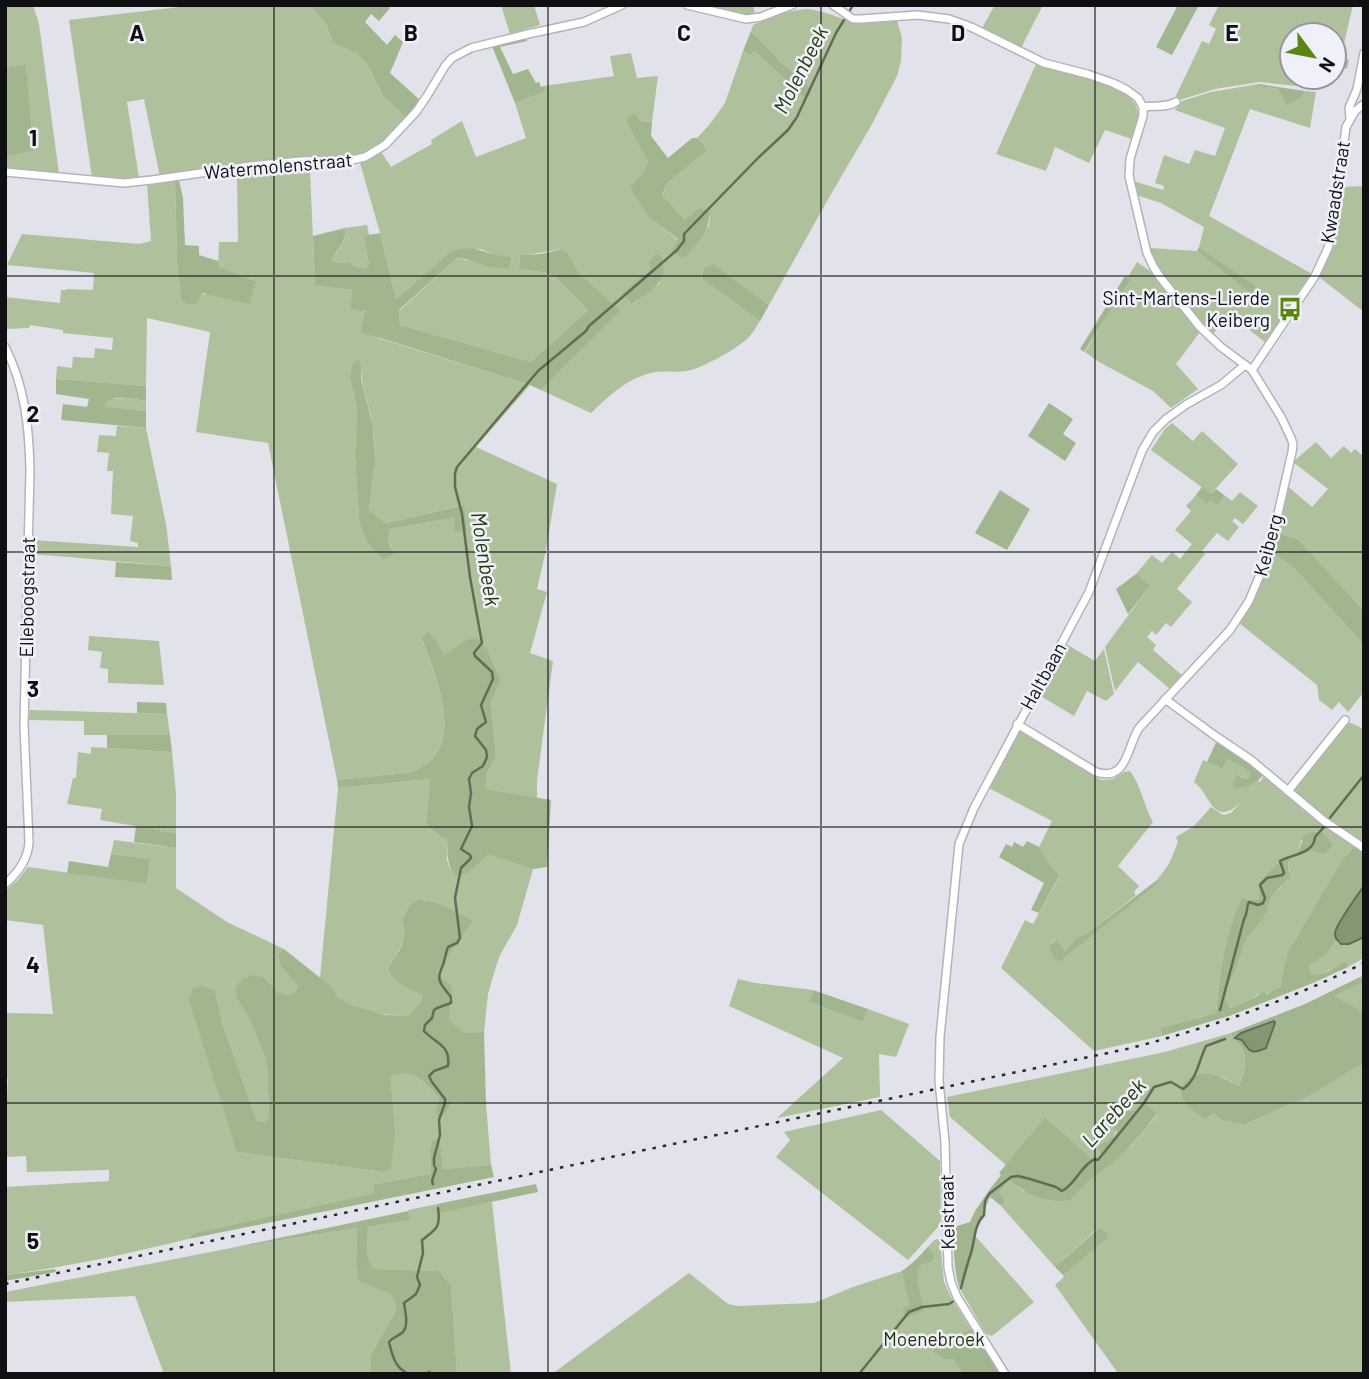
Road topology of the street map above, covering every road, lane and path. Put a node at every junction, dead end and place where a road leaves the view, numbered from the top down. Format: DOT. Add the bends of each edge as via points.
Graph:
graph roads {
  1 [pos="622,5"];
  2 [pos="687,5"];
  3 [pos="792,5"];
  4 [pos="833,5"];
  5 [pos="1364,53"];
  6 [pos="1360,88"];
  7 [pos="1176,102"];
  8 [pos="1364,104"];
  9 [pos="1143,107"];
  10 [pos="1350,118"];
  11 [pos="5,172"];
  12 [pos="5,347"];
  13 [pos="1248,368"];
  14 [pos="1166,699"];
  15 [pos="1345,720"];
  16 [pos="1017,724"];
  17 [pos="1288,790"];
  18 [pos="1364,848"];
  19 [pos="5,884"];
  20 [pos="940,1037"];
  21 [pos="1005,1374"];
  1 -- 11 [label="street, Watermolenstraat" via="584,22 471,48 452,58 416,112 385,145 365,157 124,183"];
  2 -- 3 [label="street" via="746,19"];
  4 -- 9 [label="street" via="853,19 918,15 949,19 1044,63 1113,83 1138,98"];
  5 -- 6 [label="street, Kwaadstraat"];
  6 -- 10 [label="street, Kwaadstraat" via="1349,108"];
  7 -- 9 [label="street"];
  8 -- 10 [label="street, Kwaadstraat"];
  9 -- 13 [label="street" via="1129,176 1147,253 1200,327"];
  10 -- 13 [label="street, Kwaadstraat" via="1328,248 1315,276"];
  12 -- 19 [label="street, Elleboogstraat" via="24,398 30,470 24,725 29,842 21,868"];
  13 -- 14 [label="street, Keiberg" via="1293,444 1269,553 1237,621"];
  13 -- 16 [label="street, Haltbaan" via="1186,404 1153,432 1089,592"];
  14 -- 16 [label="street, Keiberg" via="1134,735 1126,762 1105,775"];
  14 -- 17 [label="street"];
  15 -- 17 [label="street"];
  16 -- 20 [label="street, Haltbaan" via="959,844"];
  17 -- 18 [label="street"];
  20 -- 21 [label="street, Keistraat" via="948,1267 957,1297"];
}
